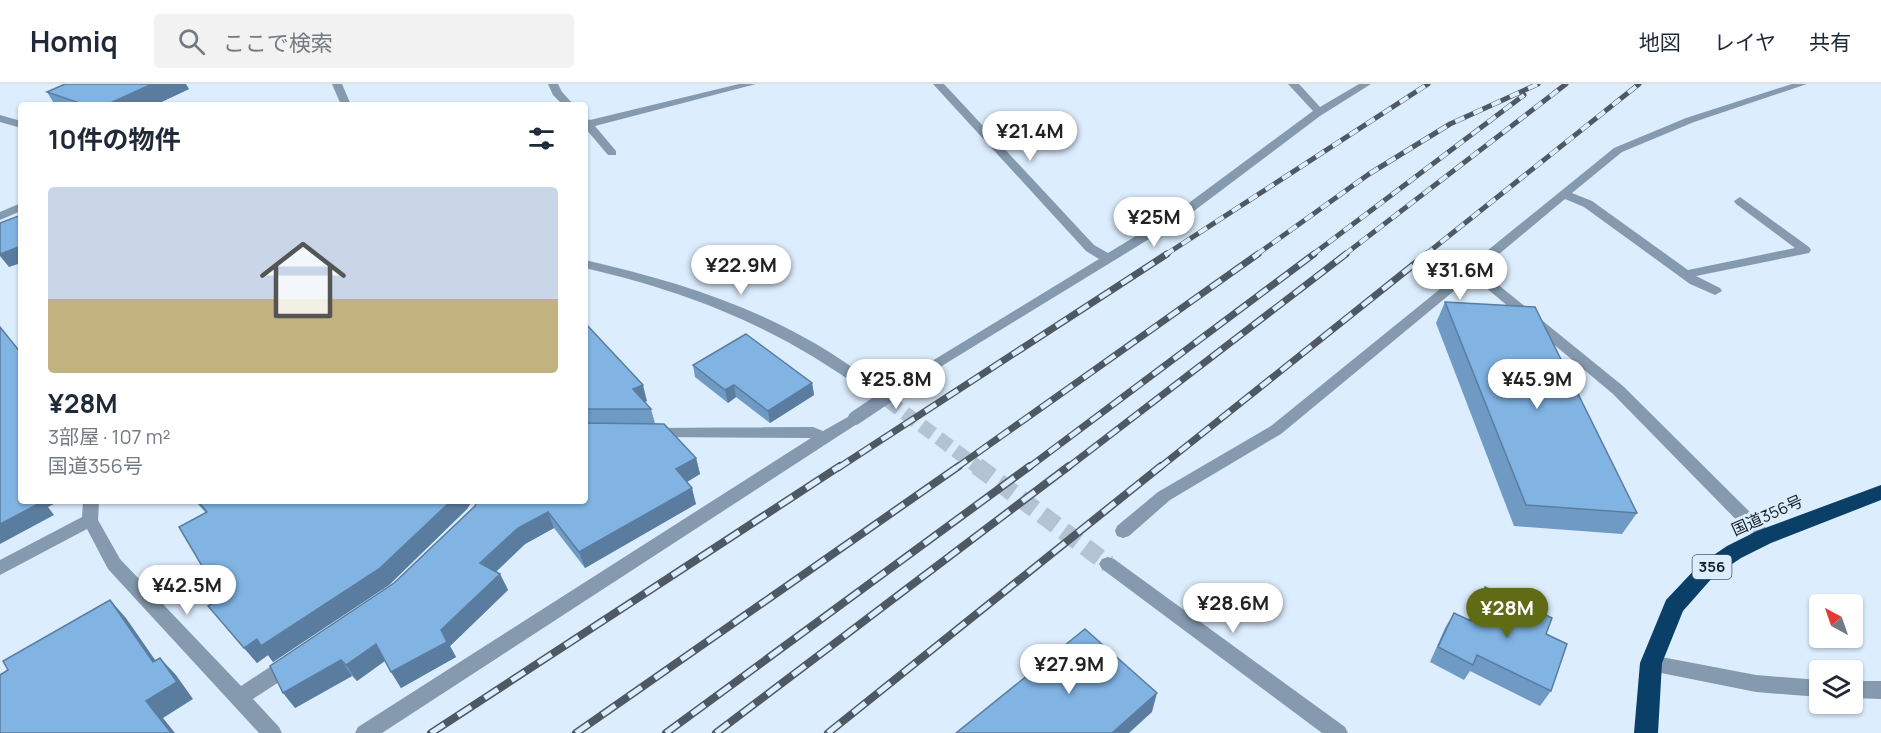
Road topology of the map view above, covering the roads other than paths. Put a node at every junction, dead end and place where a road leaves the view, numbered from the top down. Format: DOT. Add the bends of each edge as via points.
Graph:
graph roads {
  1 [pos="337,84"];
  2 [pos="553,84"];
  3 [pos="938,84"];
  4 [pos="1293,84"];
  5 [pos="1366,84"];
  6 [pos="1802,84"];
  7 [pos="744,85"];
  8 [pos="344,102"];
  9 [pos="566,102"];
  10 [pos="1321,111"];
  11 [pos="0,118"];
  12 [pos="588,122"];
  13 [pos="588,123"];
  14 [pos="18,124"];
  15 [pos="612,153"];
  16 [pos="1563,194"];
  17 [pos="1740,201"];
  18 [pos="18,208"];
  19 [pos="0,216"];
  20 [pos="1107,258"];
  21 [pos="588,265"];
  22 [pos="1472,270"];
  23 [pos="1684,274"];
  24 [pos="1715,291"];
  25 [pos="870,388"];
  26 [pos="642,432"];
  27 [pos="822,438"];
  28 [pos="1881,492"];
  29 [pos="91,504"];
  30 [pos="90,520"];
  31 [pos="1123,531"];
  32 [pos="1764,537"];
  33 [pos="1108,564"];
  34 [pos="0,568"];
  35 [pos="308,652"];
  36 [pos="1651,663"];
  37 [pos="1809,689"];
  38 [pos="1863,690"];
  39 [pos="1881,690"];
  40 [pos="239,698"];
  41 [pos="272,733"];
  42 [pos="365,733"];
  43 [pos="1338,733"];
  44 [pos="1646,733"];
  1 -- 8 [label="street"];
  2 -- 9 [label="street"];
  3 -- 20 [label="street" via="1090,248"];
  4 -- 10 [label="street"];
  5 -- 10 [label="street"];
  6 -- 16 [label="street" via="1647,136 1618,150"];
  7 -- 12 [label="street"];
  10 -- 20 [label="street" via="1186,211"];
  11 -- 14 [label="street"];
  13 -- 15 [label="street"];
  16 -- 22 [label="street"];
  16 -- 23 [label="street" via="1588,204"];
  17 -- 23 [label="street" via="1805,250"];
  18 -- 19 [label="street"];
  20 -- 27 [label="street, bridge"];
  21 -- 25 [label="street" via="670,285 743,313 786,333"];
  22 -- 31 [label="street" via="1276,430 1164,496"];
  22 -- 32 [label="street" via="1618,390"];
  23 -- 24 [label="street"];
  26 -- 27 [label="street" via="813,432"];
  27 -- 42 [label="street"];
  28 -- 32 [label="highway, 国道356号 / 356"];
  29 -- 30 [label="street"];
  30 -- 34 [label="street"];
  30 -- 40 [label="street" via="114,564"];
  32 -- 36 [label="highway, 国道356号 / 356" via="1706,571 1674,606"];
  33 -- 43 [label="street"];
  35 -- 40 [label="street"];
  36 -- 37 [label="street"];
  36 -- 44 [label="highway, 国道356号 / 356"];
  38 -- 39 [label="street"];
  40 -- 41 [label="street"];
}
